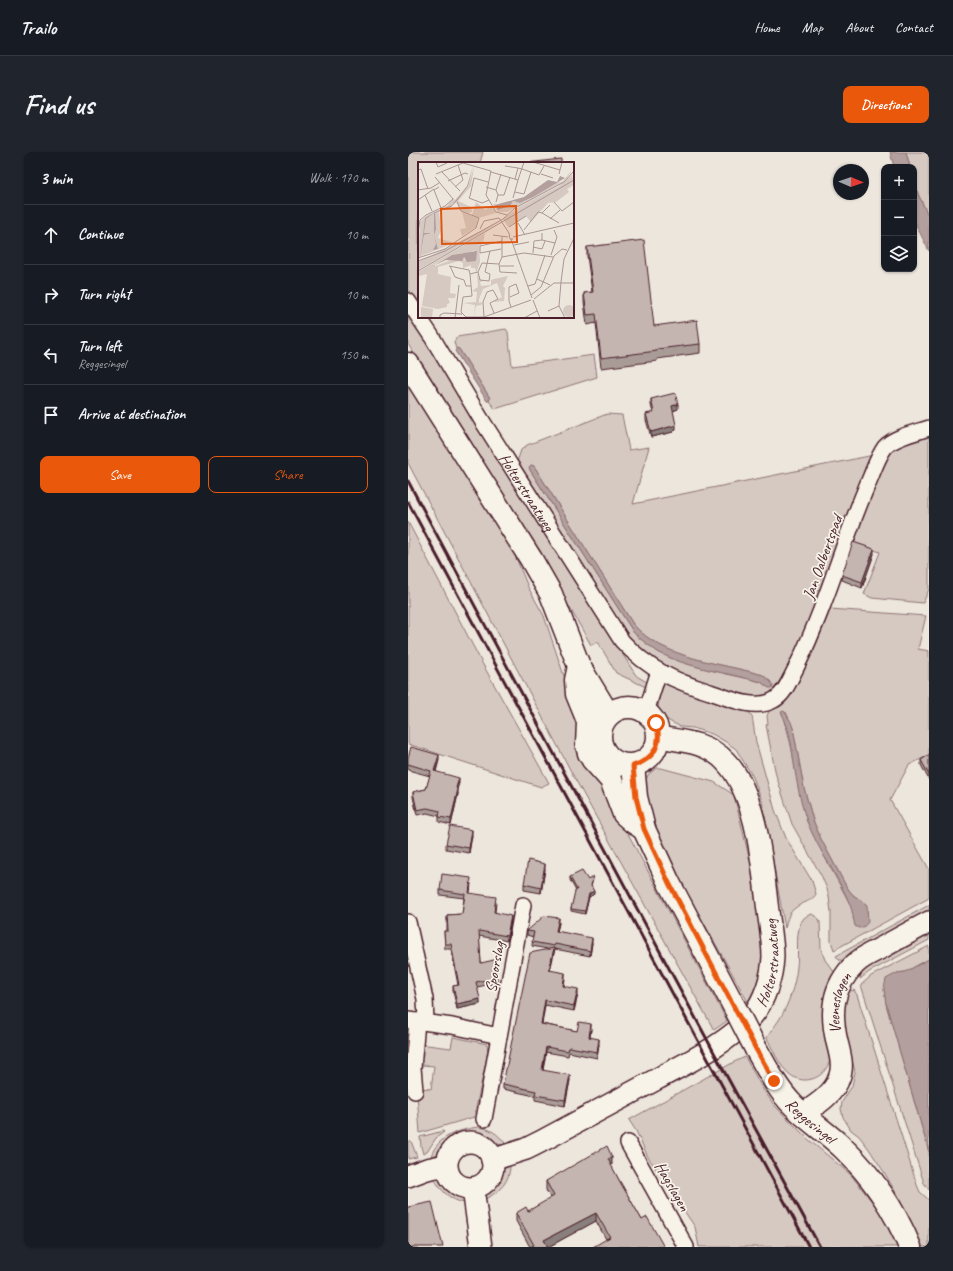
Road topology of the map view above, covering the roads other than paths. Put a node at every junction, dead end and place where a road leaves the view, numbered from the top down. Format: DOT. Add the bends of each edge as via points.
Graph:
graph roads {
  1 [pos="408,301"];
  2 [pos="418,317"];
  3 [pos="419,318"];
  4 [pos="408,364"];
  5 [pos="929,428"];
  6 [pos="578,666"];
  7 [pos="659,671"];
  8 [pos="755,705"];
  9 [pos="646,712"];
  10 [pos="608,714"];
  11 [pos="658,737"];
  12 [pos="633,766"];
  13 [pos="644,829"];
  14 [pos="523,905"];
  15 [pos="408,922"];
  16 [pos="929,922"];
  17 [pos="417,1021"];
  18 [pos="499,1036"];
  19 [pos="415,1091"];
  20 [pos="803,1114"];
  21 [pos="484,1119"];
  22 [pos="628,1143"];
  23 [pos="492,1160"];
  24 [pos="446,1165"];
  25 [pos="408,1176"];
  26 [pos="473,1188"];
  27 [pos="481,1247"];
  28 [pos="686,1247"];
  29 [pos="910,1247"];
  1 -- 2 [label="street, Holterstraatweg"];
  3 -- 7 [label="street, Holterstraatweg" via="615,631 635,655"];
  4 -- 6 [label="main road" via="551,594"];
  5 -- 8 [label="street, Jan Oalbertspad" via="898,439 886,447 871,476 802,656 783,692 773,701"];
  6 -- 10 [label="main road"];
  6 -- 13 [label="main road" via="577,694 588,722 589,753 611,780 624,814"];
  7 -- 8 [label="street, Holterstraatweg" via="686,684"];
  7 -- 9 [label="street"];
  9 -- 10 [label="main road" via="637,707 627,706"];
  9 -- 11 [label="main road" via="656,723"];
  10 -- 12 [label="main road" via="600,730 602,748 615,762"];
  11 -- 12 [label="main road" via="657,746 648,759"];
  11 -- 23 [label="main road, Holterstraatweg" via="707,747 726,761 736,773 743,789 755,821 772,941 771,968 766,991 753,1014 722,1042 540,1142"];
  12 -- 13 [label="main road, Reggesingel" via="636,797"];
  13 -- 20 [label="main road, Reggesingel, bridge" via="669,883 756,1049 774,1081"];
  14 -- 18 [label="street, Spoorslag"];
  15 -- 17 [label="street" via="425,999"];
  16 -- 20 [label="main road, Veeneslagen" via="861,959 846,974 838,988 834,1004 836,1036 842,1065 840,1078 827,1095"];
  17 -- 18 [label="street"];
  17 -- 19 [label="street" via="413,1068"];
  18 -- 21 [label="street, Spoorslag"];
  20 -- 29 [label="main road, Reggesingel" via="845,1149 868,1176 880,1192"];
  22 -- 28 [label="street, Hagslagen"];
  23 -- 24 [label="main road" via="484,1146 469,1142 455,1147"];
  23 -- 26 [label="main road" via="488,1178"];
  24 -- 25 [label="main road" via="427,1168"];
  24 -- 26 [label="main road" via="449,1174 458,1185"];
  26 -- 27 [label="main road"];
}
